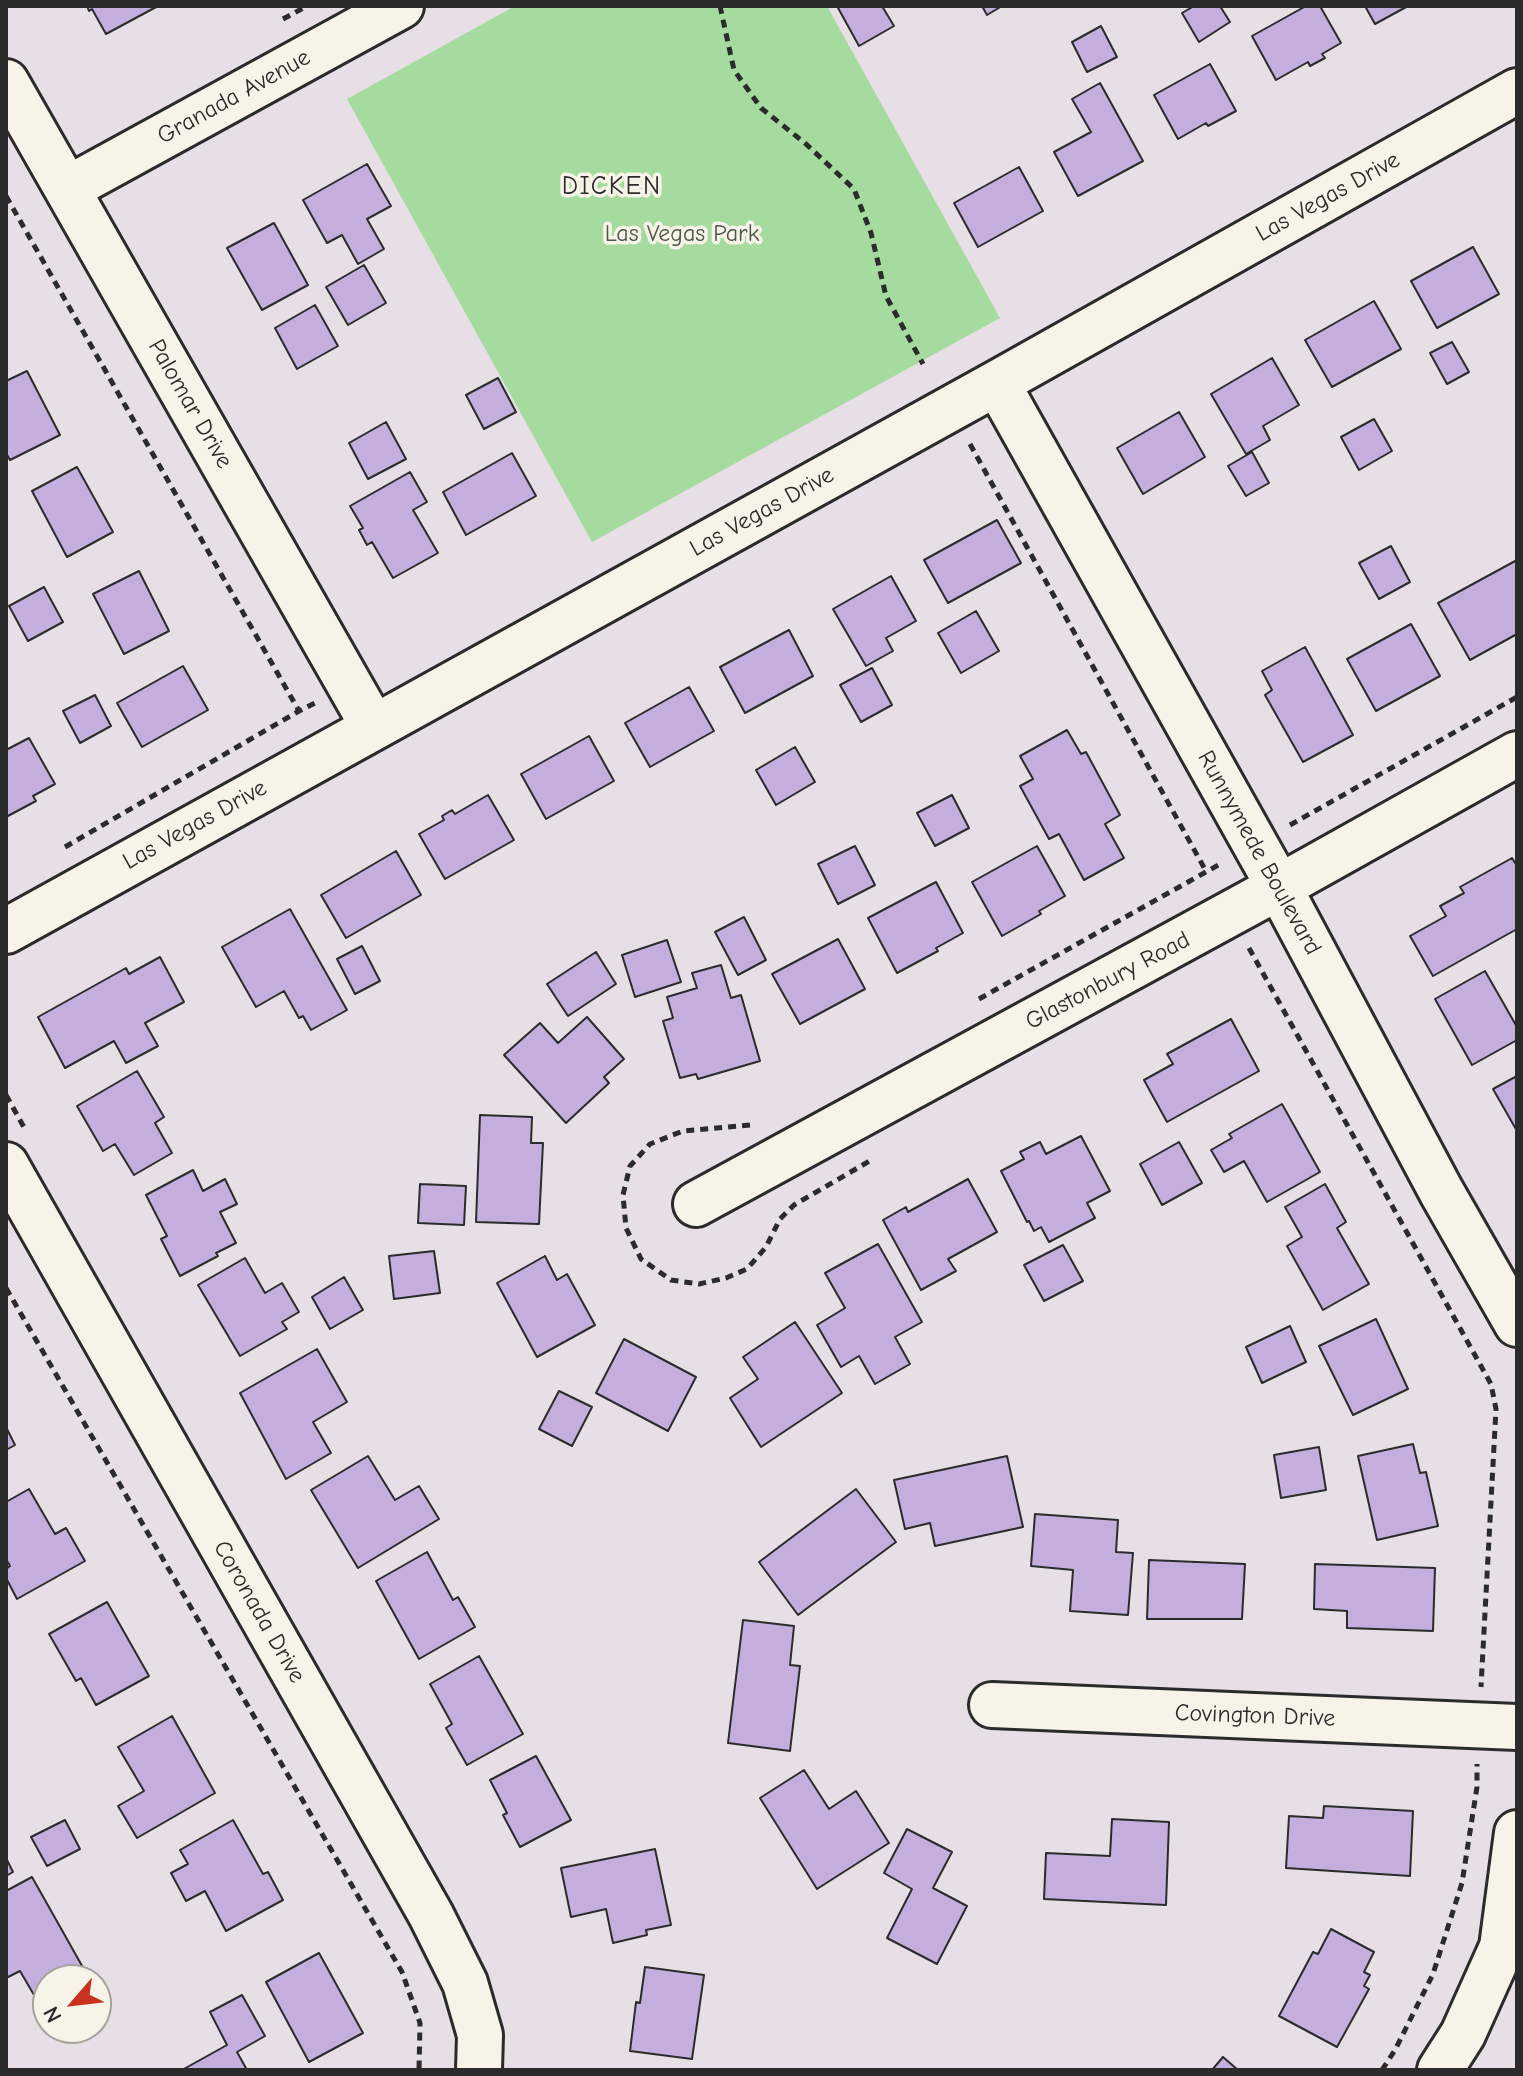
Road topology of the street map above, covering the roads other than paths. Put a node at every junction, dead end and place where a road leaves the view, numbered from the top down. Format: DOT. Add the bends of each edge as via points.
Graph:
graph roads {
  1 [pos="401,6"];
  2 [pos="6,82"];
  3 [pos="1517,91"];
  4 [pos="67,189"];
  5 [pos="997,383"];
  6 [pos="373,726"];
  7 [pos="1517,754"];
  8 [pos="1279,887"];
  9 [pos="6,931"];
  10 [pos="6,1165"];
  11 [pos="696,1204"];
  12 [pos="1517,1324"];
  13 [pos="992,1705"];
  14 [pos="1498,1727"];
  15 [pos="1517,1833"];
  16 [pos="479,2070"];
  17 [pos="1440,2070"];
  1 -- 4 [label="street, Granada Avenue"];
  2 -- 4 [label="street, Palomar Drive"];
  3 -- 5 [label="street, Las Vegas Drive"];
  4 -- 6 [label="street, Palomar Drive"];
  5 -- 6 [label="street, Las Vegas Drive"];
  5 -- 8 [label="street, Runnymede Boulevard"];
  6 -- 9 [label="street, Las Vegas Drive"];
  7 -- 8 [label="street, Glastonbury Road"];
  8 -- 11 [label="street, Glastonbury Road"];
  8 -- 12 [label="street, Runnymede Boulevard"];
  10 -- 16 [label="street, Coronada Drive" via="431,1915 465,1983 480,2035"];
  13 -- 14 [label="street, Covington Drive"];
  15 -- 17 [label="street" via="1502,1947 1463,2034"];
}
